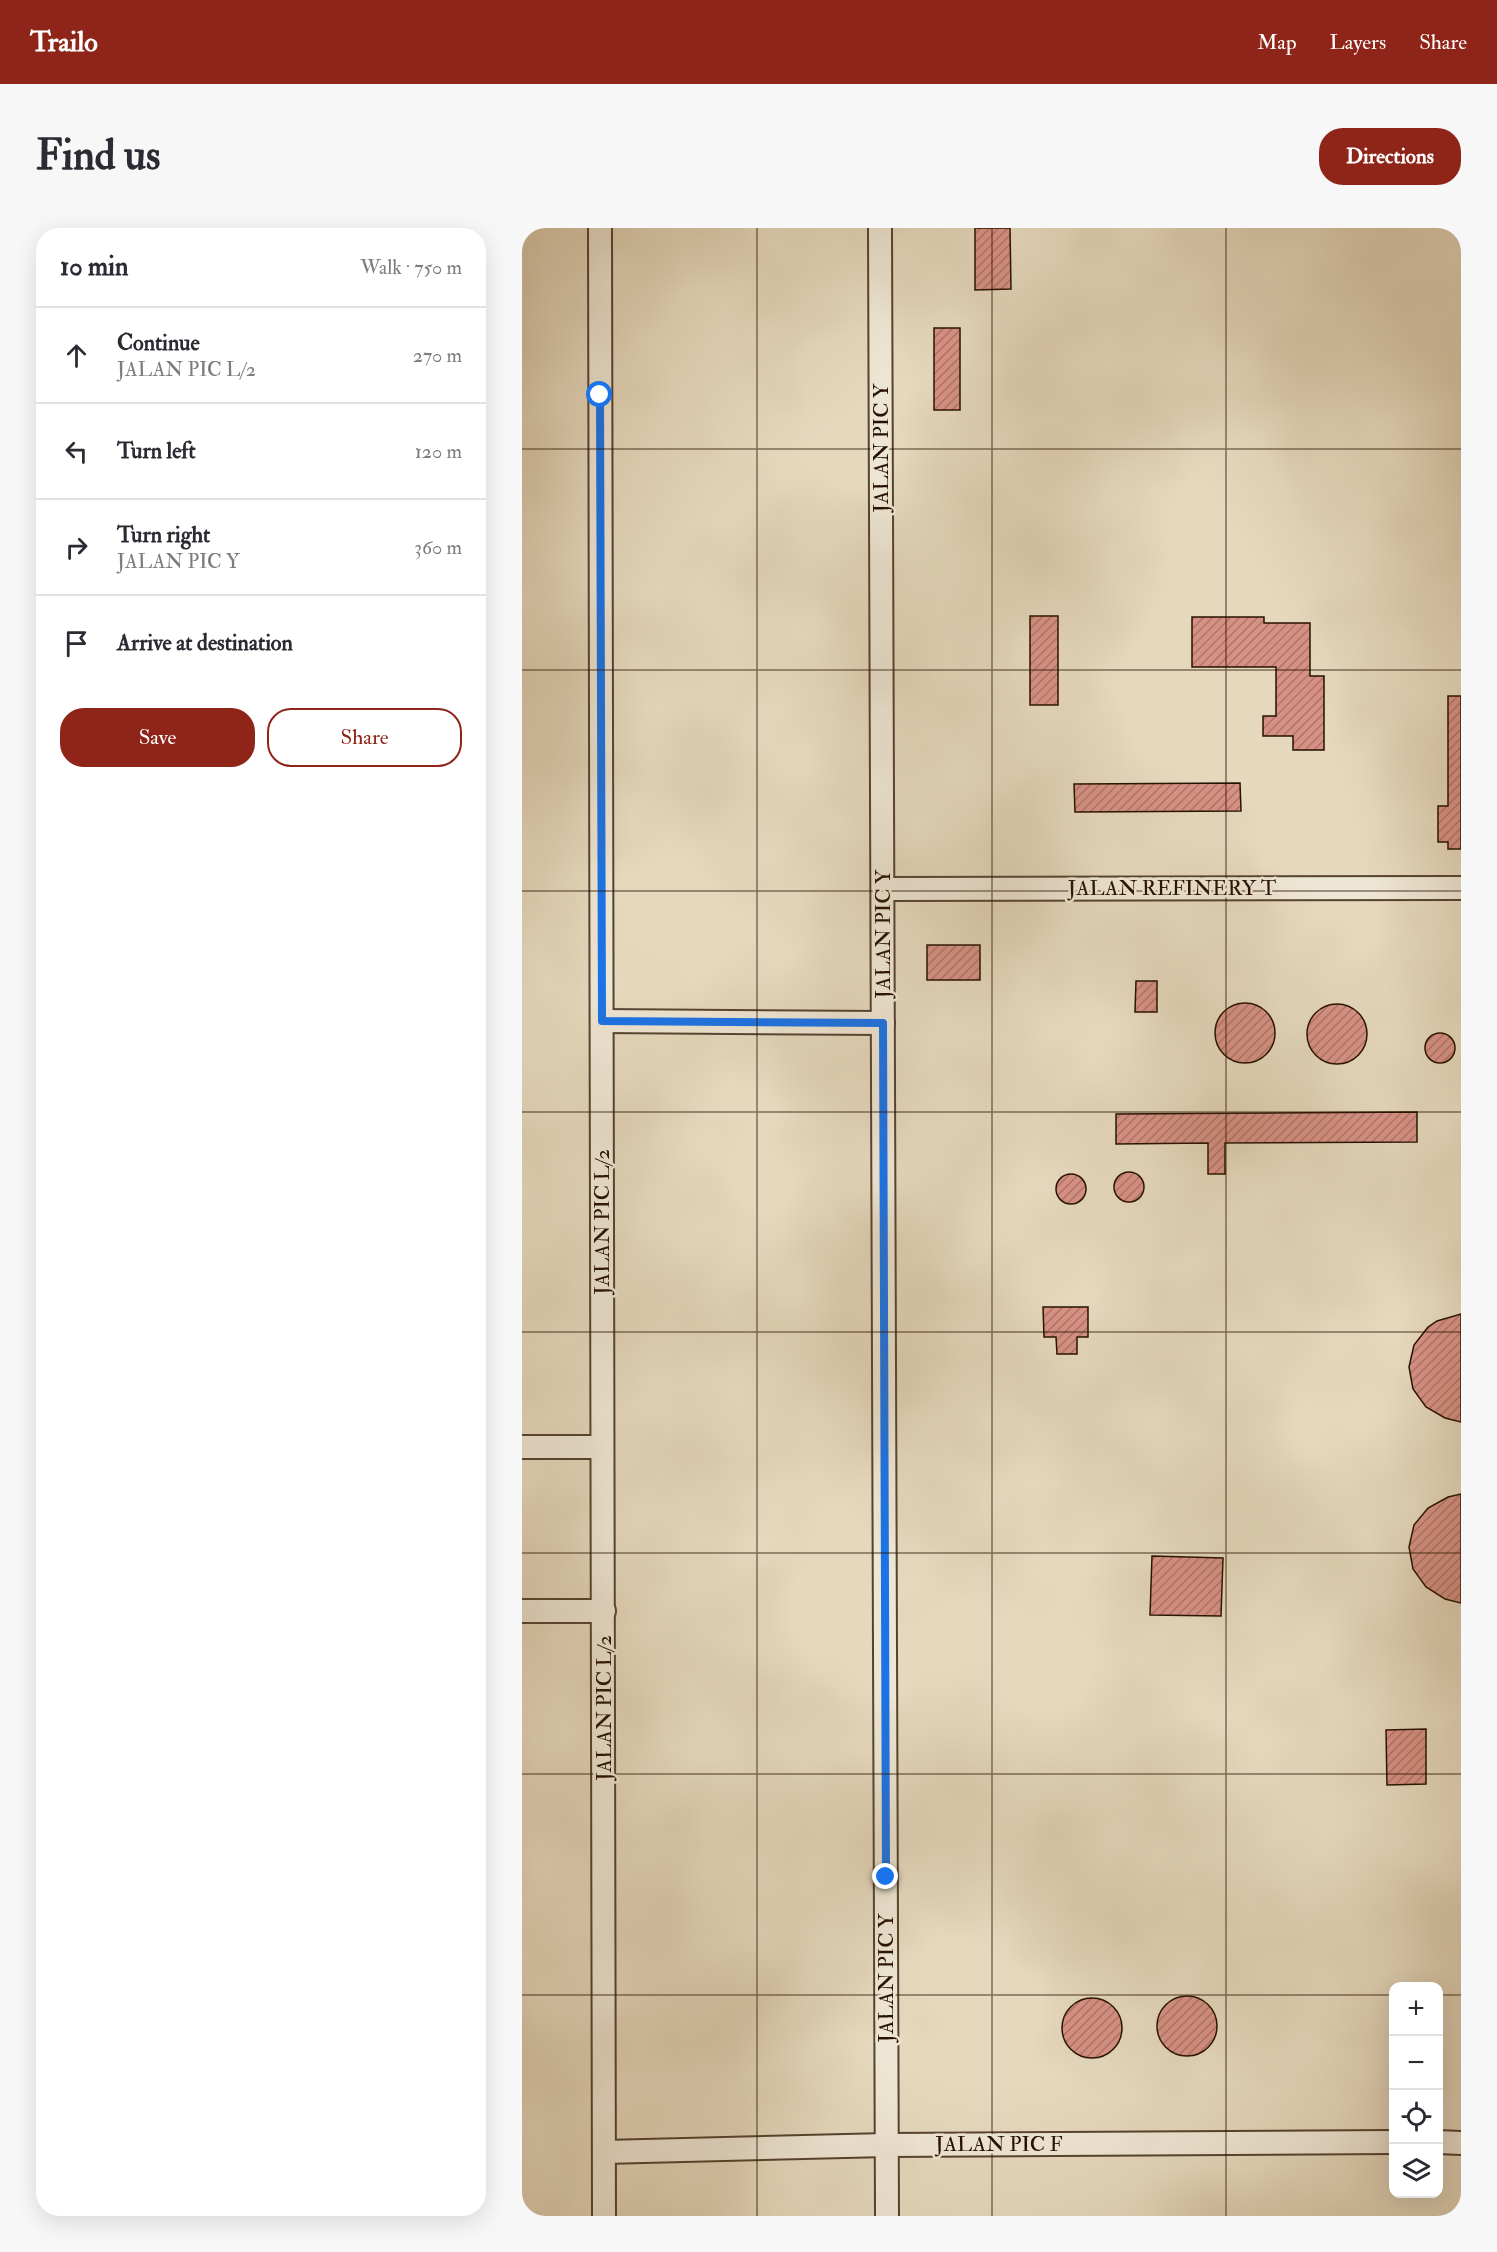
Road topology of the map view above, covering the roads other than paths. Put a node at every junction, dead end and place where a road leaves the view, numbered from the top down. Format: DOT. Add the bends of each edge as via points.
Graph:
graph roads {
  1 [pos="600,228"];
  2 [pos="880,228"];
  3 [pos="1461,888"];
  4 [pos="883,889"];
  5 [pos="602,1021"];
  6 [pos="883,1023"];
  7 [pos="522,1447"];
  8 [pos="602,1447"];
  9 [pos="522,1611"];
  10 [pos="604,1611"];
  11 [pos="1389,2142"];
  12 [pos="1443,2142"];
  13 [pos="1461,2143"];
  14 [pos="887,2145"];
  15 [pos="604,2152"];
  16 [pos="604,2216"];
  17 [pos="887,2216"];
  1 -- 5 [label="street, JALAN PIC L/2"];
  2 -- 4 [label="street, JALAN PIC Y"];
  3 -- 4 [label="street, JALAN REFINERY T"];
  4 -- 6 [label="street, JALAN PIC Y"];
  5 -- 6 [label="street"];
  5 -- 8 [label="street, JALAN PIC L/2"];
  6 -- 14 [label="street, JALAN PIC Y"];
  7 -- 8 [label="street"];
  8 -- 10 [label="street, JALAN PIC L/2"];
  9 -- 10 [label="street"];
  10 -- 15 [label="street, JALAN PIC L/2"];
  11 -- 14 [label="street, JALAN PIC F"];
  12 -- 13 [label="street"];
  14 -- 15 [label="street, JALAN PIC F"];
  14 -- 17 [label="street, JALAN PIC Y"];
  15 -- 16 [label="street, JALAN PIC L/2"];
}
